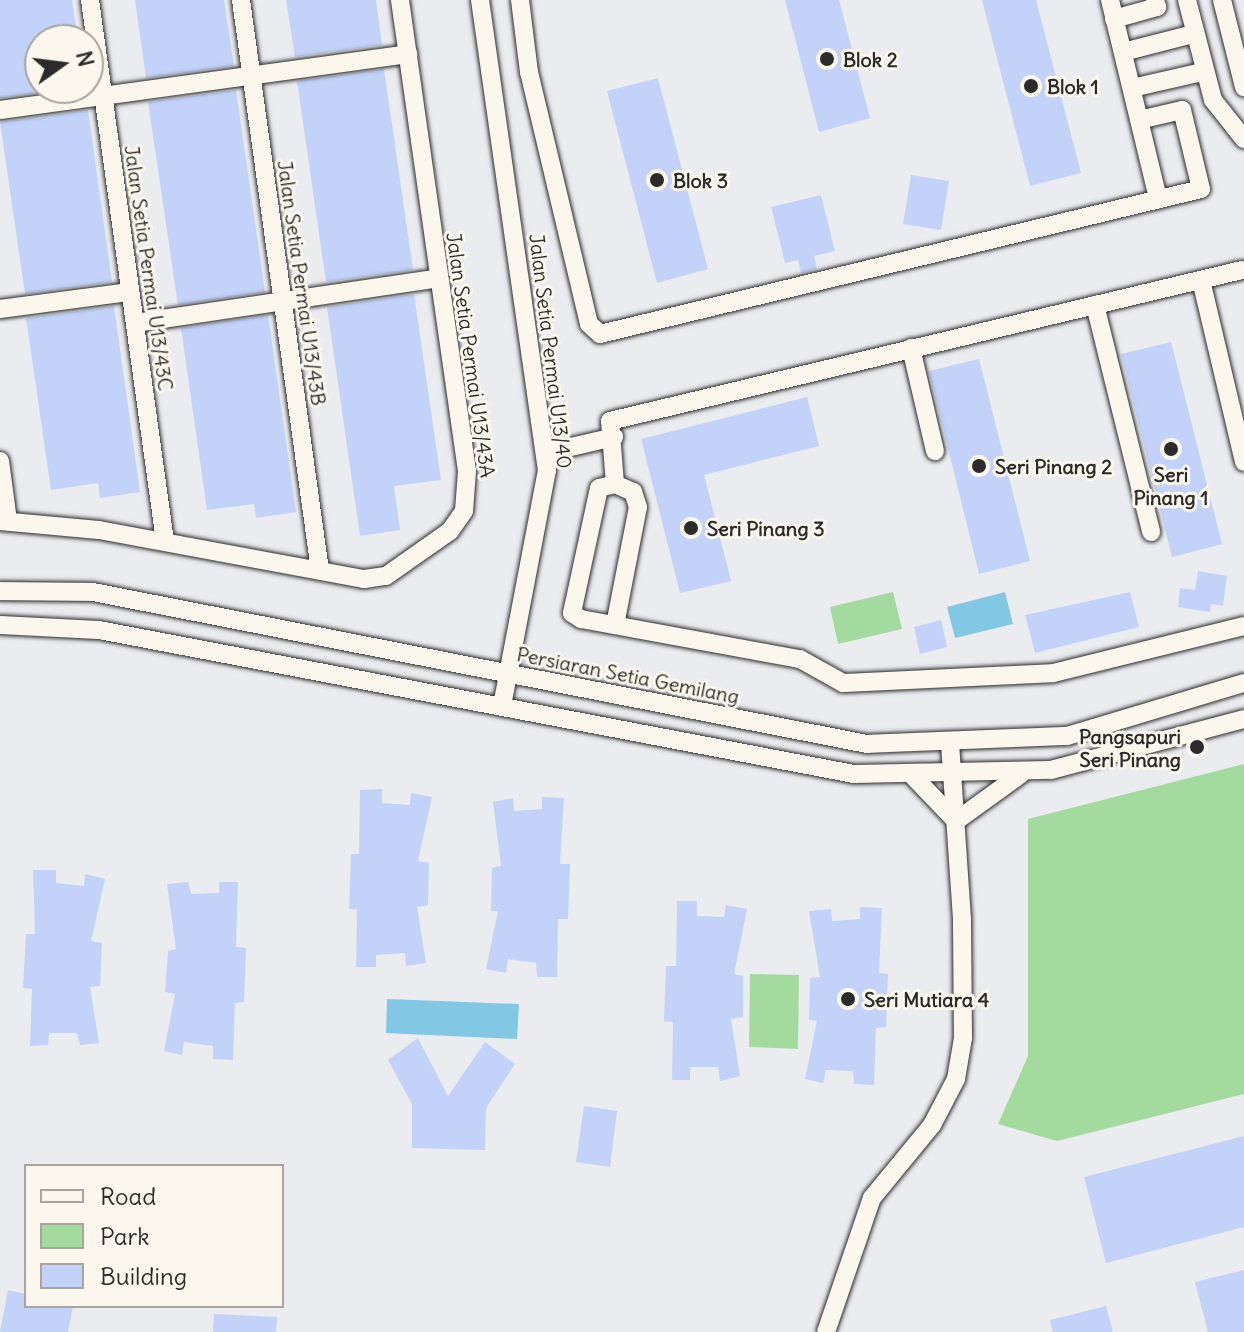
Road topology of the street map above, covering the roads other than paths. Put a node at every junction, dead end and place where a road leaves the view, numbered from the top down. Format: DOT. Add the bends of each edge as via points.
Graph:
graph roads {
  1 [pos="90,0"];
  2 [pos="241,0"];
  3 [pos="400,0"];
  4 [pos="480,0"];
  5 [pos="520,0"];
  6 [pos="1110,0"];
  7 [pos="1155,0"];
  8 [pos="1187,0"];
  9 [pos="1222,0"];
  10 [pos="1114,19"];
  11 [pos="93,24"];
  12 [pos="1193,34"];
  13 [pos="1123,52"];
  14 [pos="408,54"];
  15 [pos="1202,72"];
  16 [pos="251,75"];
  17 [pos="1244,87"];
  18 [pos="1132,88"];
  19 [pos="104,96"];
  20 [pos="104,103"];
  21 [pos="44,104"];
  22 [pos="0,110"];
  23 [pos="1139,120"];
  24 [pos="1244,139"];
  25 [pos="1158,199"];
  26 [pos="1242,270"];
  27 [pos="438,278"];
  28 [pos="1201,280"];
  29 [pos="130,292"];
  30 [pos="283,301"];
  31 [pos="1095,305"];
  32 [pos="0,309"];
  33 [pos="135,323"];
  34 [pos="911,348"];
  35 [pos="612,429"];
  36 [pos="935,451"];
  37 [pos="545,453"];
  38 [pos="0,461"];
  39 [pos="1244,462"];
  40 [pos="615,484"];
  41 [pos="4,521"];
  42 [pos="1151,532"];
  43 [pos="165,541"];
  44 [pos="320,571"];
  45 [pos="0,591"];
  46 [pos="0,625"];
  47 [pos="615,625"];
  48 [pos="1244,626"];
  49 [pos="507,674"];
  50 [pos="1244,683"];
  51 [pos="502,705"];
  52 [pos="1244,719"];
  53 [pos="950,745"];
  54 [pos="1026,771"];
  55 [pos="912,775"];
  56 [pos="953,775"];
  57 [pos="956,821"];
  58 [pos="826,1332"];
  1 -- 11 [label="street, Jalan Setia Permai U13/43C"];
  2 -- 16 [label="street, Jalan Setia Permai U13/43B"];
  3 -- 14 [label="street, Jalan Setia Permai U13/43A"];
  4 -- 37 [label="street, Jalan Setia Permai U13/40"];
  5 -- 25 [label="street" via="529,72 589,324 600,334"];
  6 -- 10 [label="street"];
  7 -- 10 [label="street" via="1157,7"];
  8 -- 12 [label="street"];
  9 -- 17 [label="street"];
  10 -- 13 [label="street"];
  12 -- 13 [label="street"];
  12 -- 15 [label="street"];
  13 -- 18 [label="street"];
  14 -- 16 [label="street"];
  14 -- 27 [label="street, Jalan Setia Permai U13/43A"];
  15 -- 18 [label="street"];
  15 -- 24 [label="street" via="1223,120"];
  16 -- 19 [label="street"];
  16 -- 30 [label="street, Jalan Setia Permai U13/43B"];
  18 -- 23 [label="street"];
  20 -- 29 [label="street, Jalan Setia Permai U13/43C"];
  21 -- 22 [label="street"];
  23 -- 25 [label="street"];
  23 -- 25 [label="street" via="1182,110 1198,175 1201,189"];
  26 -- 28 [label="street"];
  27 -- 30 [label="street"];
  27 -- 44 [label="street, Jalan Setia Permai U13/43A" via="467,471 464,511 450,531 386,576"];
  28 -- 31 [label="street"];
  28 -- 39 [label="street"];
  29 -- 32 [label="street"];
  29 -- 33 [label="street, Jalan Setia Permai U13/43C"];
  30 -- 33 [label="street"];
  30 -- 44 [label="street, Jalan Setia Permai U13/43B"];
  31 -- 34 [label="street"];
  31 -- 42 [label="street"];
  33 -- 43 [label="street, Jalan Setia Permai U13/43C"];
  34 -- 35 [label="street"];
  34 -- 36 [label="street"];
  35 -- 37 [label="street"];
  35 -- 40 [label="street"];
  37 -- 49 [label="street, Jalan Setia Permai U13/40" via="540,516"];
  38 -- 41 [label="street"];
  40 -- 47 [label="street" via="633,492 638,507"];
  40 -- 47 [label="street" via="599,488 570,602 581,619"];
  41 -- 43 [label="street, Jalan Setia Permai U13/43A"];
  43 -- 44 [label="street, Jalan Setia Permai U13/43A"];
  45 -- 49 [label="street, Persiaran Setia Gemilang" via="93,592"];
  46 -- 51 [label="street" via="99,630"];
  47 -- 48 [label="street" via="800,659 843,683 1053,673"];
  49 -- 51 [label="street, Jalan Setia Permai U13/40"];
  49 -- 53 [label="street, Persiaran Setia Gemilang" via="867,744"];
  50 -- 53 [label="street, Persiaran Setia Gemilang" via="1067,736"];
  51 -- 55 [label="street" via="774,761 854,774"];
  52 -- 54 [label="street" via="1095,760"];
  53 -- 56 [label="street"];
  54 -- 56 [label="street"];
  54 -- 57 [label="street"];
  55 -- 56 [label="street"];
  55 -- 57 [label="street"];
  56 -- 57 [label="street"];
  57 -- 58 [label="street" via="963,1038 956,1079 932,1125 872,1198"];
}
